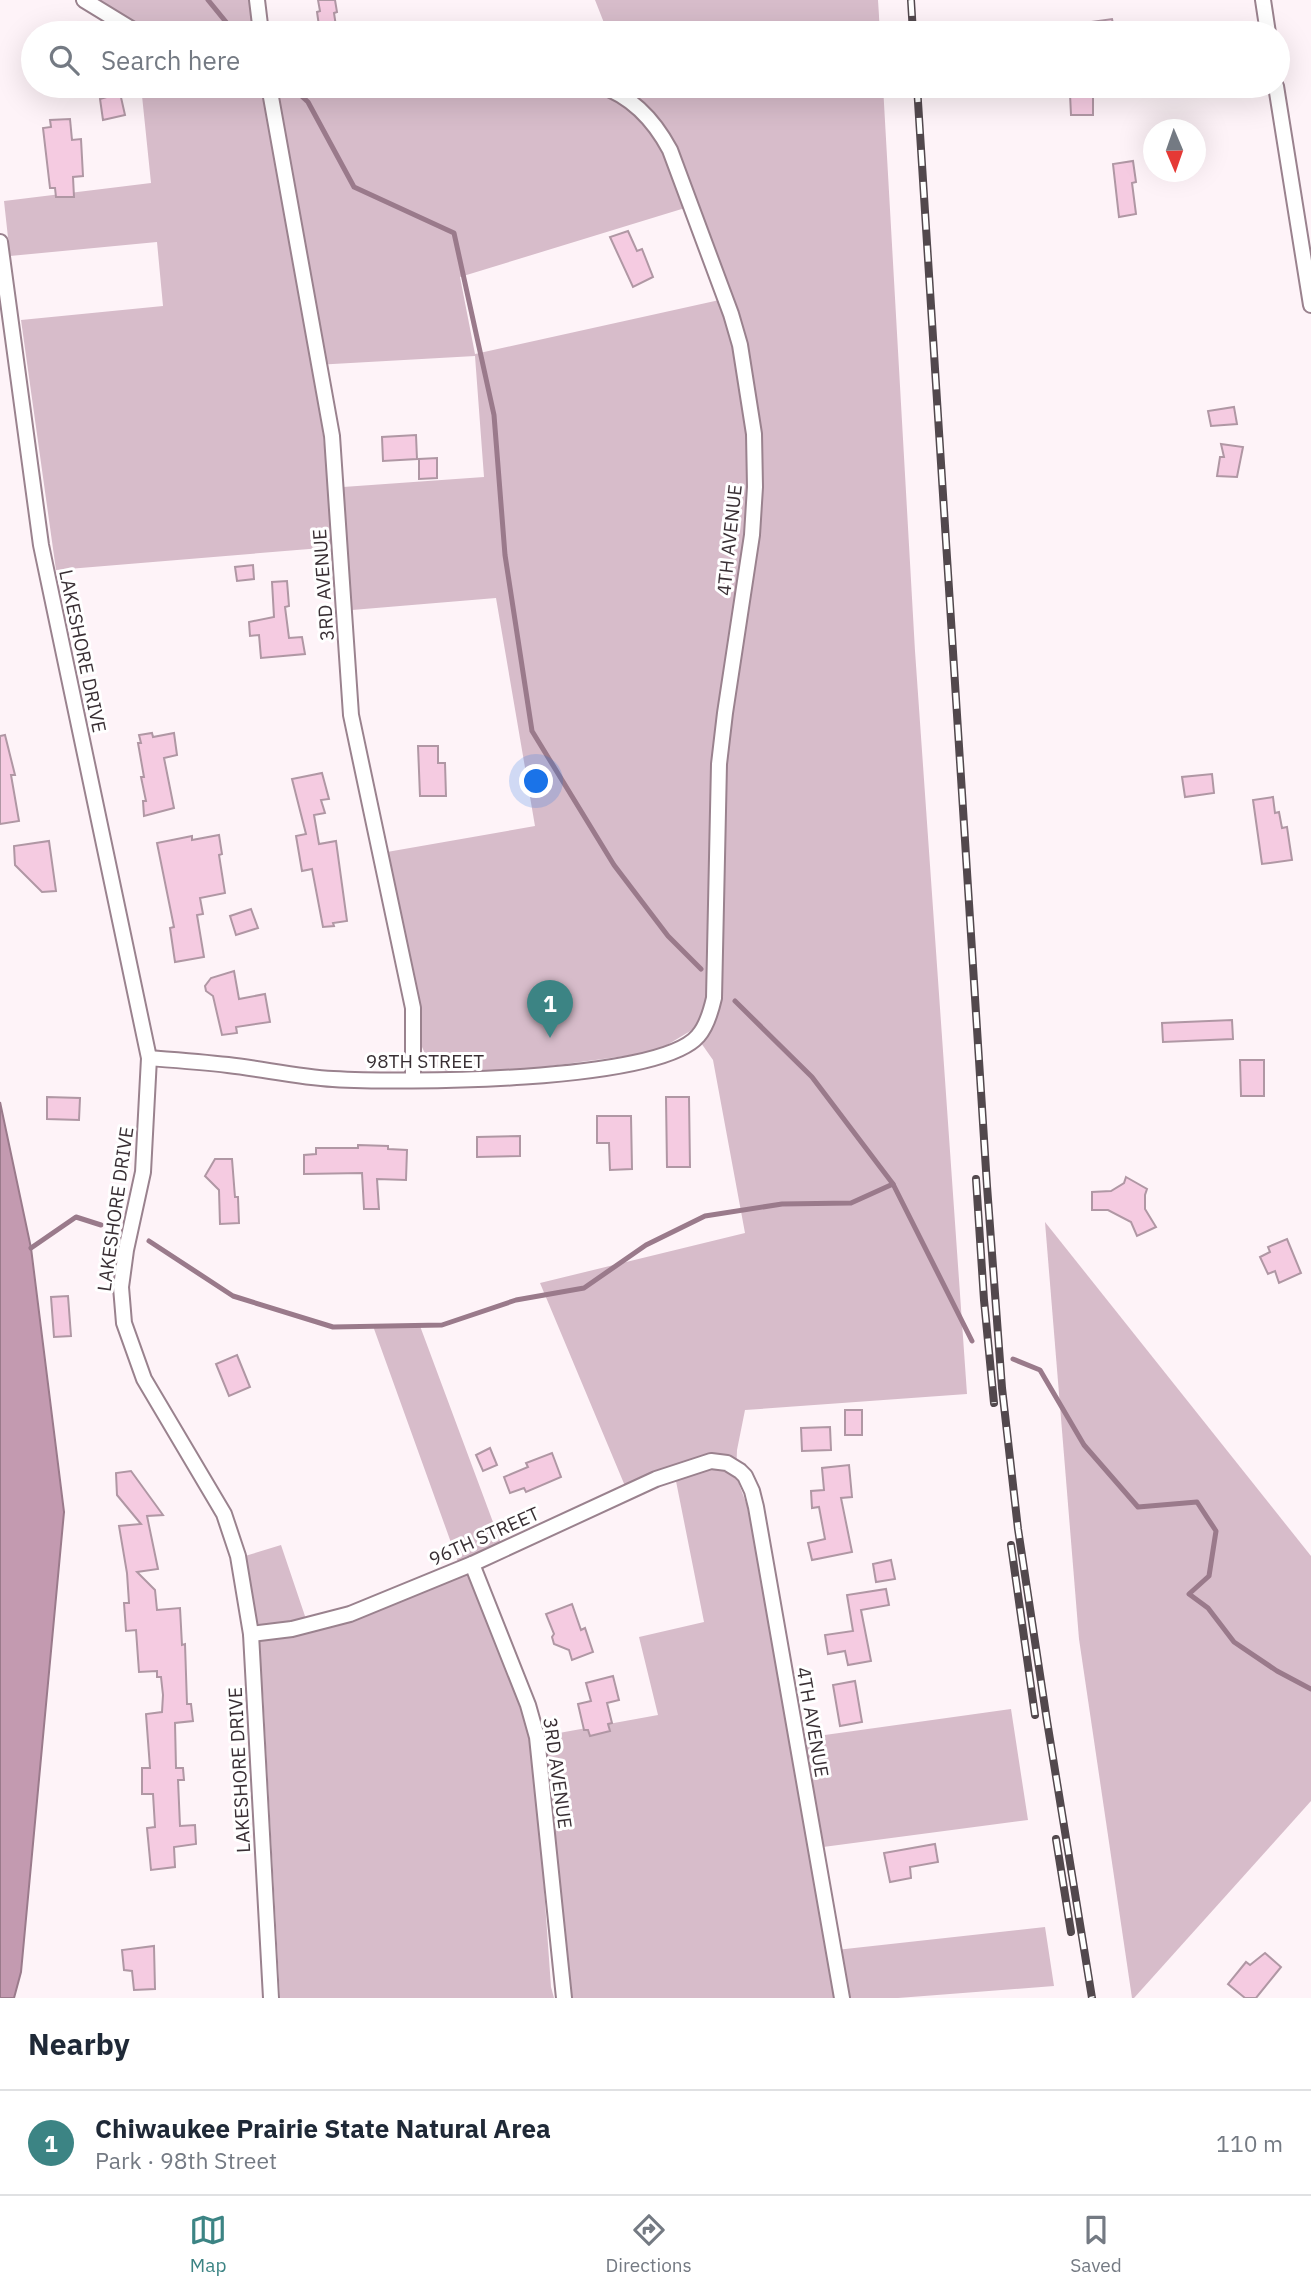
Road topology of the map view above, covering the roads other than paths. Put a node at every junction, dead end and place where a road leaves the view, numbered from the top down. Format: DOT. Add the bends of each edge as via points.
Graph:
graph roads {
  1 [pos="84,0"];
  2 [pos="257,0"];
  3 [pos="1263,0"];
  4 [pos="118,21"];
  5 [pos="260,21"];
  6 [pos="1266,21"];
  7 [pos="271,98"];
  8 [pos="625,98"];
  9 [pos="1278,98"];
  10 [pos="0,242"];
  11 [pos="1311,305"];
  12 [pos="696,1038"];
  13 [pos="149,1058"];
  14 [pos="413,1080"];
  15 [pos="727,1462"];
  16 [pos="472,1564"];
  17 [pos="251,1634"];
  18 [pos="271,1998"];
  19 [pos="564,1998"];
  20 [pos="842,1998"];
  1 -- 4 [label="street"];
  2 -- 5 [label="street"];
  3 -- 6 [label="street"];
  7 -- 14 [label="street, 3RD AVENUE" via="332,436 351,715 413,1008"];
  8 -- 12 [label="street, 4TH AVENUE" via="660,131 670,150 731,314 754,434 752,535 719,764 714,998"];
  9 -- 11 [label="street"];
  10 -- 13 [label="street, LAKESHORE DRIVE" via="41,545"];
  12 -- 14 [label="street, 98TH STREET" via="659,1058 597,1069 496,1080"];
  13 -- 14 [label="street, 98TH STREET" via="330,1079"];
  13 -- 17 [label="street, LAKESHORE DRIVE" via="143,1171 121,1287 124,1323 144,1378 233,1535"];
  15 -- 16 [label="street, 96TH STREET" via="711,1461 656,1479"];
  15 -- 20 [label="street, 4TH AVENUE" via="745,1476 756,1507"];
  16 -- 17 [label="street, 96TH STREET" via="350,1614"];
  16 -- 19 [label="street, 3RD AVENUE" via="537,1737"];
  17 -- 18 [label="street, LAKESHORE DRIVE"];
}
